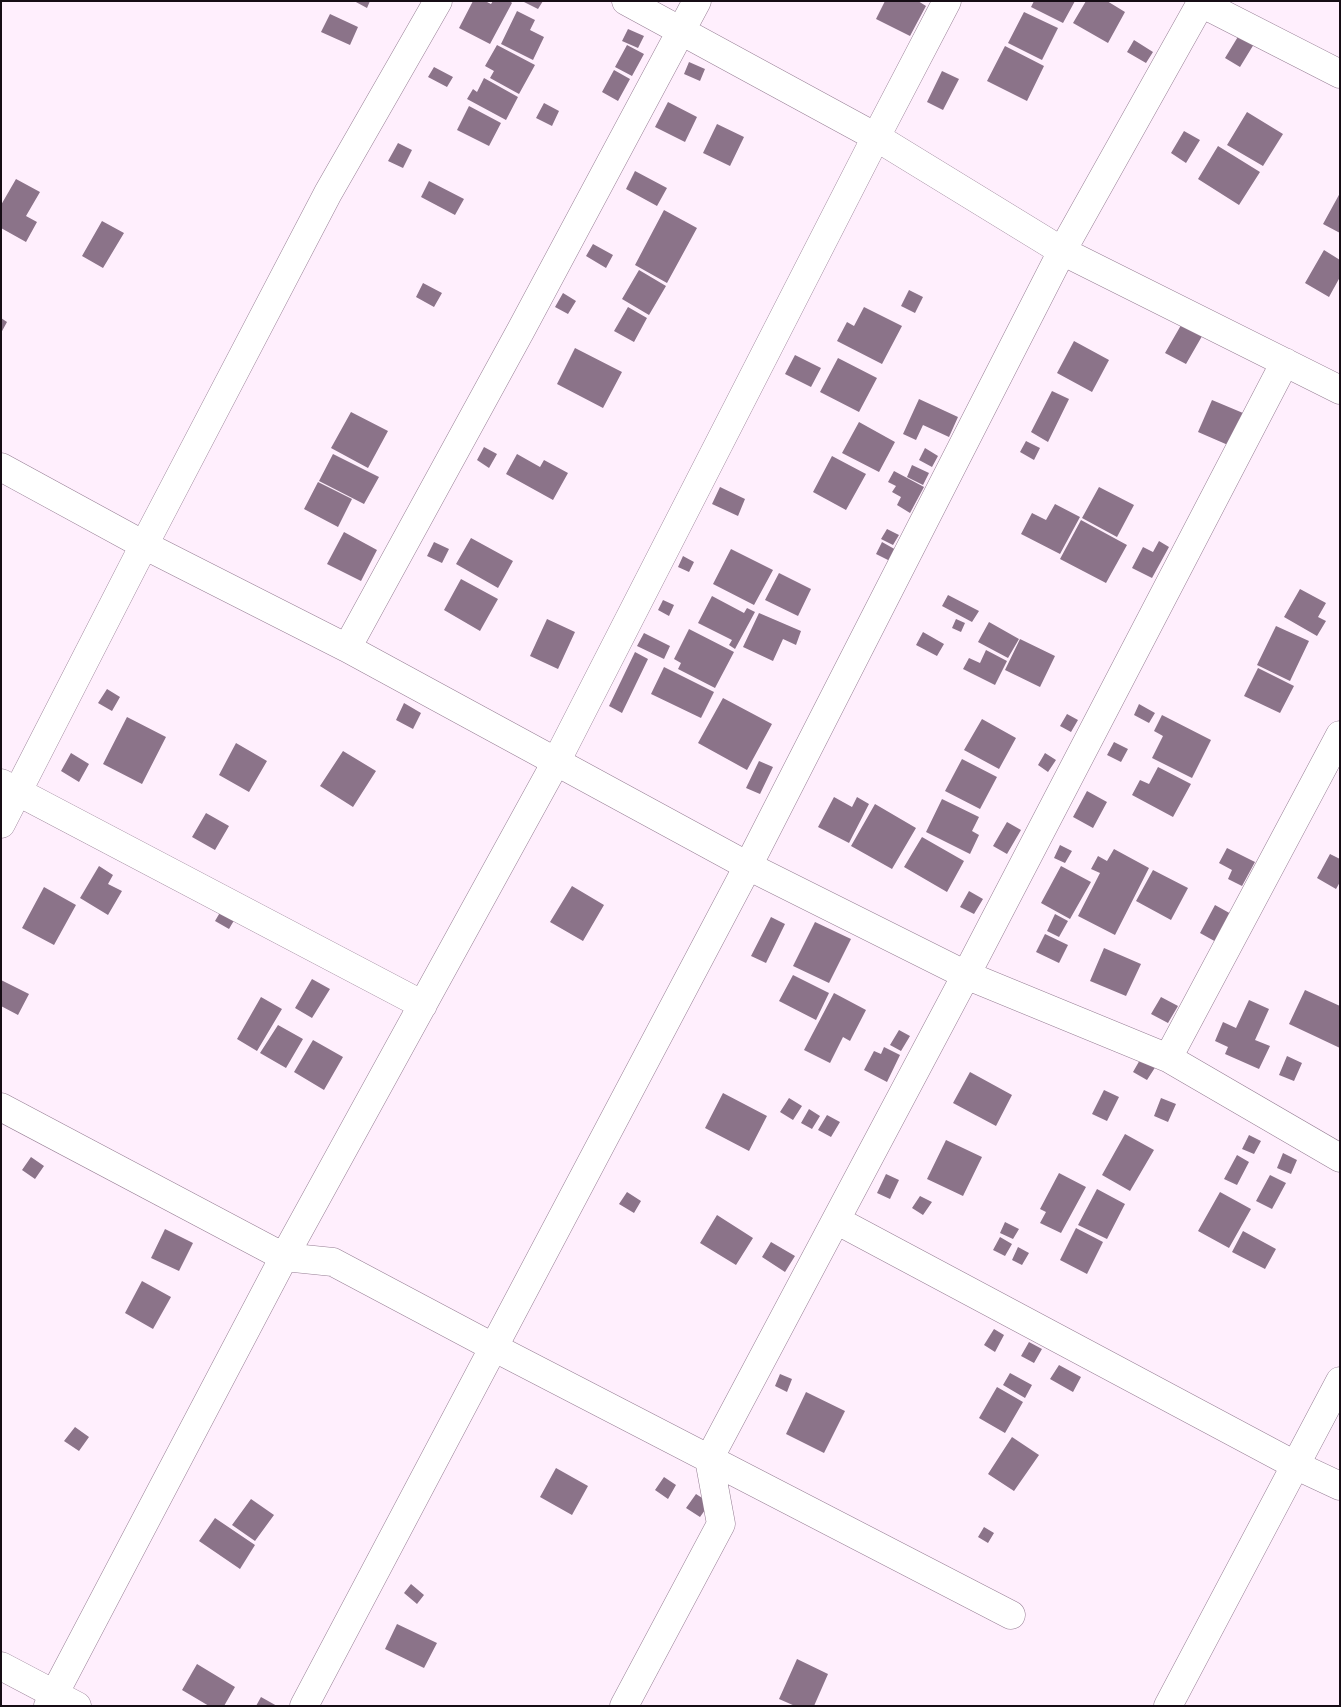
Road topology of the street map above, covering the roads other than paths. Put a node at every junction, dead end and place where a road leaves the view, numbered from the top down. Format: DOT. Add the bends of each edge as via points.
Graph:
graph roads {
  1 [pos="438,1"];
  2 [pos="626,1"];
  3 [pos="697,1"];
  4 [pos="948,1"];
  5 [pos="1202,2"];
  6 [pos="680,31"];
  7 [pos="1340,74"];
  8 [pos="876,137"];
  9 [pos="1062,251"];
  10 [pos="1285,362"];
  11 [pos="1340,390"];
  12 [pos="1,467"];
  13 [pos="144,545"];
  14 [pos="346,648"];
  15 [pos="1340,735"];
  16 [pos="556,762"];
  17 [pos="10,787"];
  18 [pos="1,824"];
  19 [pos="748,866"];
  20 [pos="966,975"];
  21 [pos="423,1005"];
  22 [pos="1168,1058"];
  23 [pos="1,1107"];
  24 [pos="1340,1158"];
  25 [pos="836,1220"];
  26 [pos="284,1257"];
  27 [pos="493,1347"];
  28 [pos="1340,1381"];
  29 [pos="709,1459"];
  30 [pos="1295,1465"];
  31 [pos="1340,1486"];
  32 [pos="1011,1615"];
  33 [pos="1,1666"];
  34 [pos="60,1702"];
  35 [pos="1169,1705"];
  36 [pos="304,1706"];
  37 [pos="624,1706"];
  1 -- 13 [label="street" via="328,193"];
  2 -- 6 [label="street"];
  3 -- 6 [label="street"];
  4 -- 8 [label="street"];
  5 -- 7 [label="street"];
  5 -- 9 [label="street"];
  6 -- 8 [label="street"];
  6 -- 14 [label="street" via="521,330"];
  8 -- 9 [label="street"];
  8 -- 16 [label="street"];
  9 -- 10 [label="street"];
  9 -- 19 [label="street"];
  10 -- 11 [label="street"];
  10 -- 20 [label="street"];
  12 -- 13 [label="street"];
  13 -- 14 [label="street"];
  13 -- 17 [label="street"];
  14 -- 16 [label="street"];
  15 -- 22 [label="street"];
  16 -- 19 [label="street"];
  16 -- 21 [label="street"];
  17 -- 18 [label="street"];
  17 -- 21 [label="street"];
  19 -- 20 [label="street"];
  19 -- 27 [label="street"];
  20 -- 22 [label="street"];
  20 -- 25 [label="street"];
  21 -- 26 [label="street"];
  22 -- 24 [label="street"];
  23 -- 26 [label="street"];
  25 -- 29 [label="street"];
  25 -- 30 [label="street"];
  26 -- 27 [label="street" via="333,1262"];
  26 -- 34 [label="street"];
  27 -- 29 [label="street"];
  27 -- 36 [label="street"];
  28 -- 30 [label="street"];
  29 -- 32 [label="street"];
  29 -- 37 [label="street" via="721,1524"];
  30 -- 31 [label="street"];
  30 -- 35 [label="street"];
  33 -- 34 [label="street"];
}
